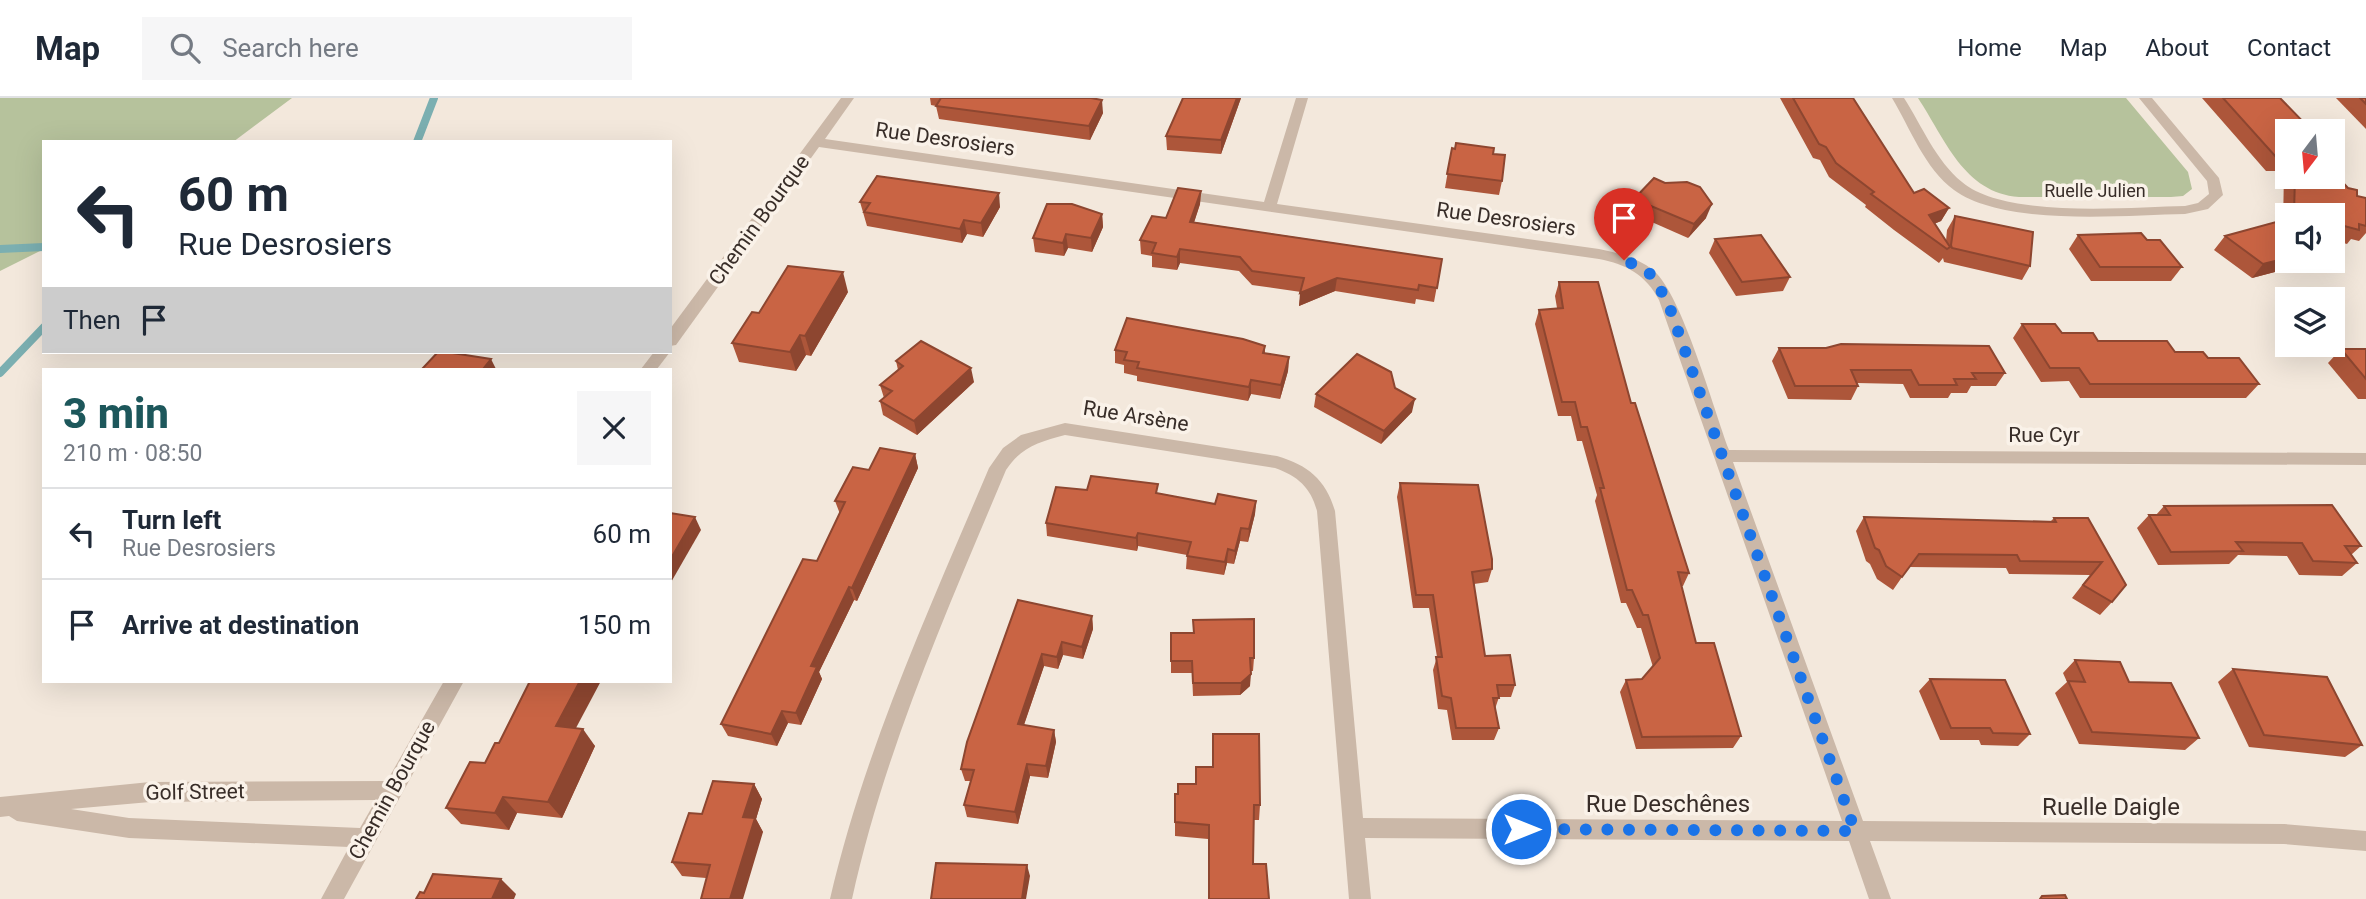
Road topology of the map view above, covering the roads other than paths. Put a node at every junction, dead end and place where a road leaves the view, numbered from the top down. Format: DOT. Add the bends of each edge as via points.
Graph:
graph roads {
  1 [pos="848,98"];
  2 [pos="1302,98"];
  3 [pos="1898,98"];
  4 [pos="2145,98"];
  5 [pos="816,142"];
  6 [pos="1269,207"];
  7 [pos="672,338"];
  8 [pos="660,354"];
  9 [pos="650,368"];
  10 [pos="1722,456"];
  11 [pos="2366,459"];
  12 [pos="453,683"];
  13 [pos="391,790"];
  14 [pos="0,808"];
  15 [pos="1354,828"];
  16 [pos="1855,831"];
  17 [pos="364,838"];
  18 [pos="2366,841"];
  19 [pos="332,899"];
  20 [pos="841,899"];
  21 [pos="1360,899"];
  22 [pos="1880,899"];
  1 -- 5 [label="street, Chemin Bourque"];
  2 -- 6 [label="street"];
  3 -- 4 [label="street, Ruelle Julien" via="1949,177 1992,204 2026,209 2185,210 2209,203 2216,195 2211,177"];
  5 -- 6 [label="street, Rue Desrosiers"];
  5 -- 7 [label="street, Chemin Bourque"];
  6 -- 10 [label="street, Rue Desrosiers" via="1599,254 1640,266 1656,279 1667,300"];
  8 -- 9 [label="street"];
  10 -- 11 [label="street, Rue Cyr"];
  10 -- 16 [label="street, Rue Desrosiers"];
  12 -- 13 [label="street, Chemin Bourque"];
  13 -- 14 [label="street, Golf Street" via="150,792"];
  13 -- 17 [label="street, Chemin Bourque"];
  14 -- 17 [label="street, Golf Street" via="129,828"];
  15 -- 16 [label="street, Rue Deschênes"];
  15 -- 20 [label="street, Rue Arsène" via="1326,510 1318,486 1302,472 1277,462 1078,429 1052,430 1017,445 998,468 871,779"];
  15 -- 21 [label="street, Rue Arsène"];
  16 -- 18 [label="street, Ruelle Daigle" via="2284,834"];
  16 -- 22 [label="street, Rue Desrosiers"];
  17 -- 19 [label="street, Chemin Bourque"];
}
